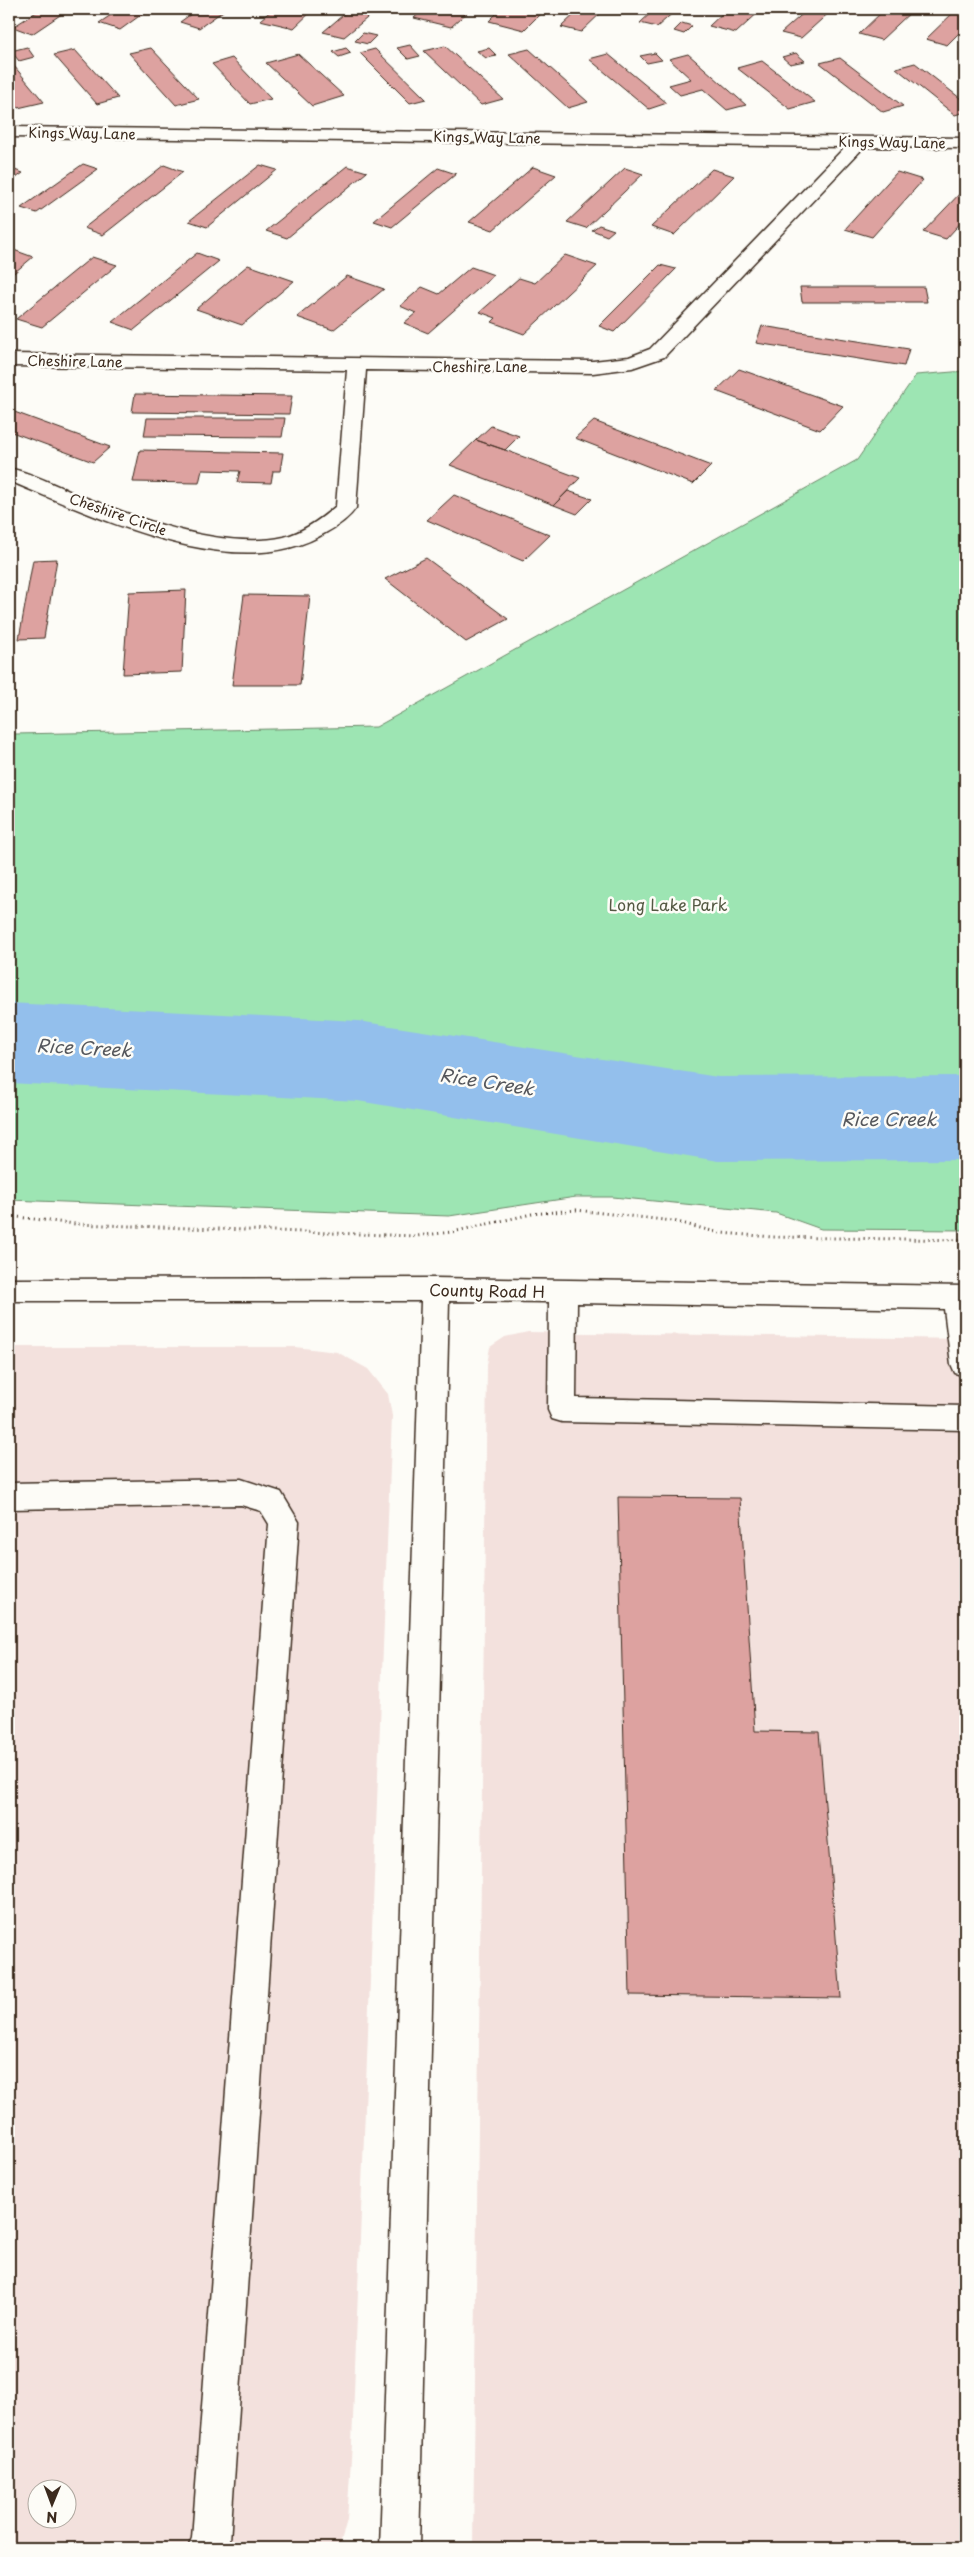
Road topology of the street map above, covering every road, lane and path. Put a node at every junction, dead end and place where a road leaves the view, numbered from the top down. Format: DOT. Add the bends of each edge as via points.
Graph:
graph roads {
  1 [pos="9,132"];
  2 [pos="859,142"];
  3 [pos="965,143"];
  4 [pos="9,360"];
  5 [pos="357,366"];
  6 [pos="9,474"];
  7 [pos="9,1216"];
  8 [pos="965,1240"];
  9 [pos="435,1289"];
  10 [pos="9,1290"];
  11 [pos="563,1291"];
  12 [pos="960,1298"];
  13 [pos="965,1364"];
  14 [pos="965,1418"];
  15 [pos="9,1496"];
  16 [pos="207,2548"];
  17 [pos="399,2548"];
  1 -- 2 [label="street, Kings Way Lane"];
  2 -- 3 [label="street, Kings Way Lane"];
  2 -- 5 [label="street, Cheshire Lane" via="657,354 632,362 593,367"];
  4 -- 5 [label="street, Cheshire Lane"];
  5 -- 6 [label="street, Cheshire Circle" via="346,508 326,525 281,544 219,544 147,527"];
  7 -- 8 [label="path" via="75,1224 416,1236 452,1232 532,1214 576,1210 674,1221 720,1233"];
  9 -- 10 [label="street, County Road H"];
  9 -- 11 [label="street, County Road H"];
  9 -- 17 [label="street"];
  11 -- 12 [label="street, County Road H"];
  11 -- 14 [label="street" via="562,1410"];
  12 -- 13 [label="street"];
  15 -- 16 [label="street" via="241,1492 271,1501 284,1522 211,2541"];
}
